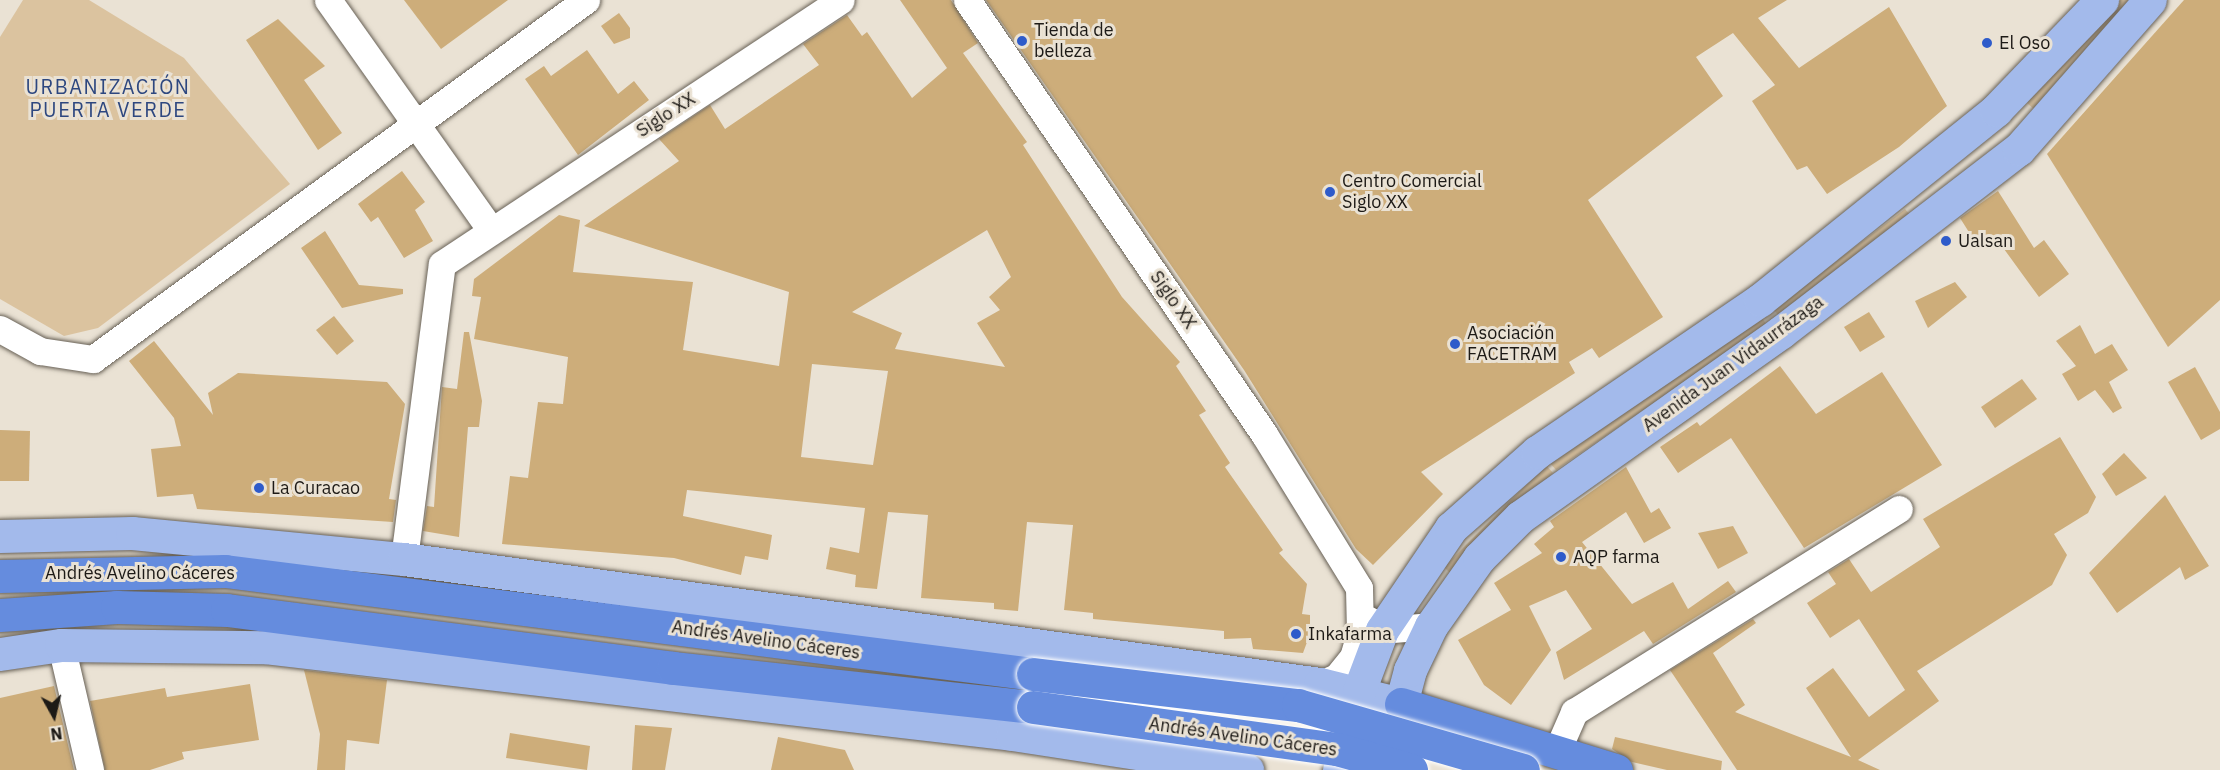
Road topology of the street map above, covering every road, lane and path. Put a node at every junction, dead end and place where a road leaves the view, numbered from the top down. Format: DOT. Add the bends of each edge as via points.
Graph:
graph roads {
  1 [pos="328,0"];
  2 [pos="586,0"];
  3 [pos="841,0"];
  4 [pos="968,0"];
  5 [pos="2102,0"];
  6 [pos="2150,0"];
  7 [pos="414,123"];
  8 [pos="1912,175"];
  9 [pos="1939,210"];
  10 [pos="491,230"];
  11 [pos="0,329"];
  12 [pos="1899,509"];
  13 [pos="0,518"];
  14 [pos="14,535"];
  15 [pos="405,560"];
  16 [pos="0,576"];
  17 [pos="0,615"];
  18 [pos="1372,619"];
  19 [pos="1431,626"];
  20 [pos="61,645"];
  21 [pos="0,654"];
  22 [pos="1320,684"];
  23 [pos="1359,691"];
  24 [pos="1401,704"];
  25 [pos="1557,751"];
  26 [pos="90,770"];
  27 [pos="1247,770"];
  28 [pos="1340,770"];
  29 [pos="1383,770"];
  30 [pos="1411,770"];
  31 [pos="1523,770"];
  32 [pos="1616,770"];
  1 -- 7 [label="street"];
  2 -- 7 [label="street"];
  3 -- 10 [label="street, Siglo XX"];
  4 -- 18 [label="street, Siglo XX" via="1276,453 1359,588"];
  5 -- 8 [label="main road, Avenida Juan Vidaurrázaga" via="1996,110"];
  6 -- 9 [label="main road, Avenida Juan Vidaurrázaga" via="2019,149"];
  7 -- 10 [label="street"];
  7 -- 11 [label="street" via="93,359 40,351"];
  8 -- 9 [label="main road"];
  8 -- 18 [label="main road, Avenida Juan Vidaurrázaga" via="1760,300 1493,487"];
  9 -- 19 [label="main road, Avenida Juan Vidaurrázaga" via="1781,332 1520,517 1479,558"];
  10 -- 15 [label="street, Siglo XX" via="442,264"];
  12 -- 25 [label="street" via="1574,712"];
  13 -- 14 [label="main road"];
  14 -- 15 [label="main road, Andrés Avelino Cáceres" via="132,533"];
  15 -- 22 [label="main road, Andrés Avelino Cáceres"];
  16 -- 31 [label="highway, Andrés Avelino Cáceres, bridge" via="225,571 1298,705"];
  17 -- 30 [label="highway, Andrés Avelino Cáceres, bridge" via="117,607 227,610 673,668 1033,707 1337,749"];
  18 -- 19 [label="street"];
  18 -- 22 [label="street, Siglo XX" via="1353,657 1336,677"];
  18 -- 23 [label="main road, Avenida Juan Vidaurrázaga"];
  19 -- 24 [label="main road, Avenida Juan Vidaurrázaga"];
  20 -- 21 [label="main road, Andrés Avelino Cáceres"];
  20 -- 26 [label="street"];
  20 -- 27 [label="main road, Andrés Avelino Cáceres" via="265,647 1012,734"];
  22 -- 23 [label="main road, Andrés Avelino Cáceres"];
  23 -- 24 [label="main road, Andrés Avelino Cáceres"];
  23 -- 28 [label="main road, Avenida Juan Vidaurrázaga"];
  24 -- 25 [label="highway"];
  24 -- 29 [label="main road, Avenida Juan Vidaurrázaga"];
  25 -- 32 [label="highway"];
}
